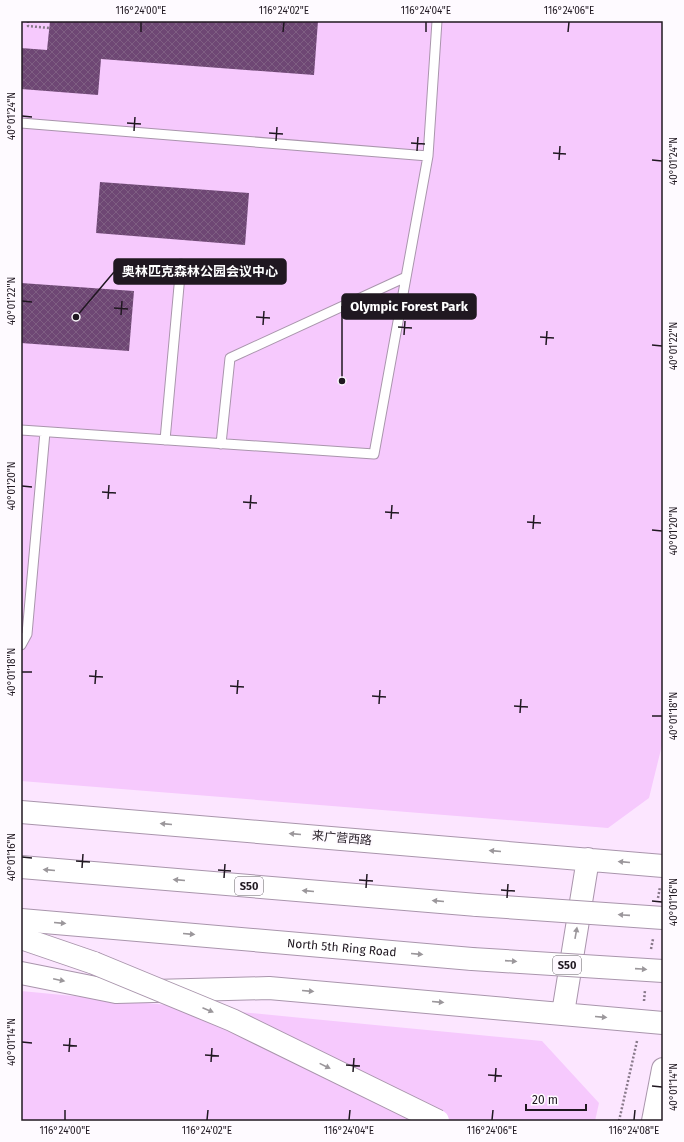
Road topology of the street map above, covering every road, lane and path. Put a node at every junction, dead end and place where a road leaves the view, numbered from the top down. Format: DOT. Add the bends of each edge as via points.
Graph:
graph roads {
  1 [pos="28,21"];
  2 [pos="436,21"];
  3 [pos="49,28"];
  4 [pos="21,123"];
  5 [pos="428,156"];
  6 [pos="181,264"];
  7 [pos="406,277"];
  8 [pos="21,430"];
  9 [pos="45,432"];
  10 [pos="165,440"];
  11 [pos="221,444"];
  12 [pos="21,645"];
  13 [pos="21,812"];
  14 [pos="588,859"];
  15 [pos="663,866"];
  16 [pos="21,867"];
  17 [pos="658,919"];
  18 [pos="21,920"];
  19 [pos="21,938"];
  20 [pos="651,951"];
  21 [pos="663,971"];
  22 [pos="21,972"];
  23 [pos="646,990"];
  24 [pos="562,1013"];
  25 [pos="641,1020"];
  26 [pos="663,1023"];
  27 [pos="663,1069"];
  28 [pos="438,1121"];
  29 [pos="619,1121"];
  30 [pos="653,1121"];
  1 -- 3 [label="path" via="28,26"];
  2 -- 5 [label="lane"];
  4 -- 5 [label="lane"];
  5 -- 7 [label="lane"];
  6 -- 10 [label="lane"];
  7 -- 11 [label="lane" via="230,358"];
  7 -- 11 [label="lane" via="374,454"];
  8 -- 9 [label="lane"];
  9 -- 10 [label="lane"];
  9 -- 12 [label="lane" via="27,634"];
  10 -- 11 [label="lane"];
  14 -- 13 [label="main road, 来广营西路, one-way"];
  15 -- 14 [label="main road, 来广营西路, one-way"];
  24 -- 14 [label="main road, one-way"];
  15 -- 17 [label="path"];
  17 -- 16 [label="main road, S50, one-way, bridge"];
  17 -- 20 [label="path"];
  18 -- 21 [label="main road, North 5th Ring Road / S50, one-way, bridge" via="472,959"];
  19 -- 28 [label="main road, one-way, bridge" via="94,963 232,1020"];
  22 -- 24 [label="main road, one-way" via="116,992 269,988"];
  23 -- 25 [label="path"];
  24 -- 25 [label="main road, one-way"];
  25 -- 26 [label="main road"];
  25 -- 29 [label="path"];
  27 -- 30 [label="main road"];
}
